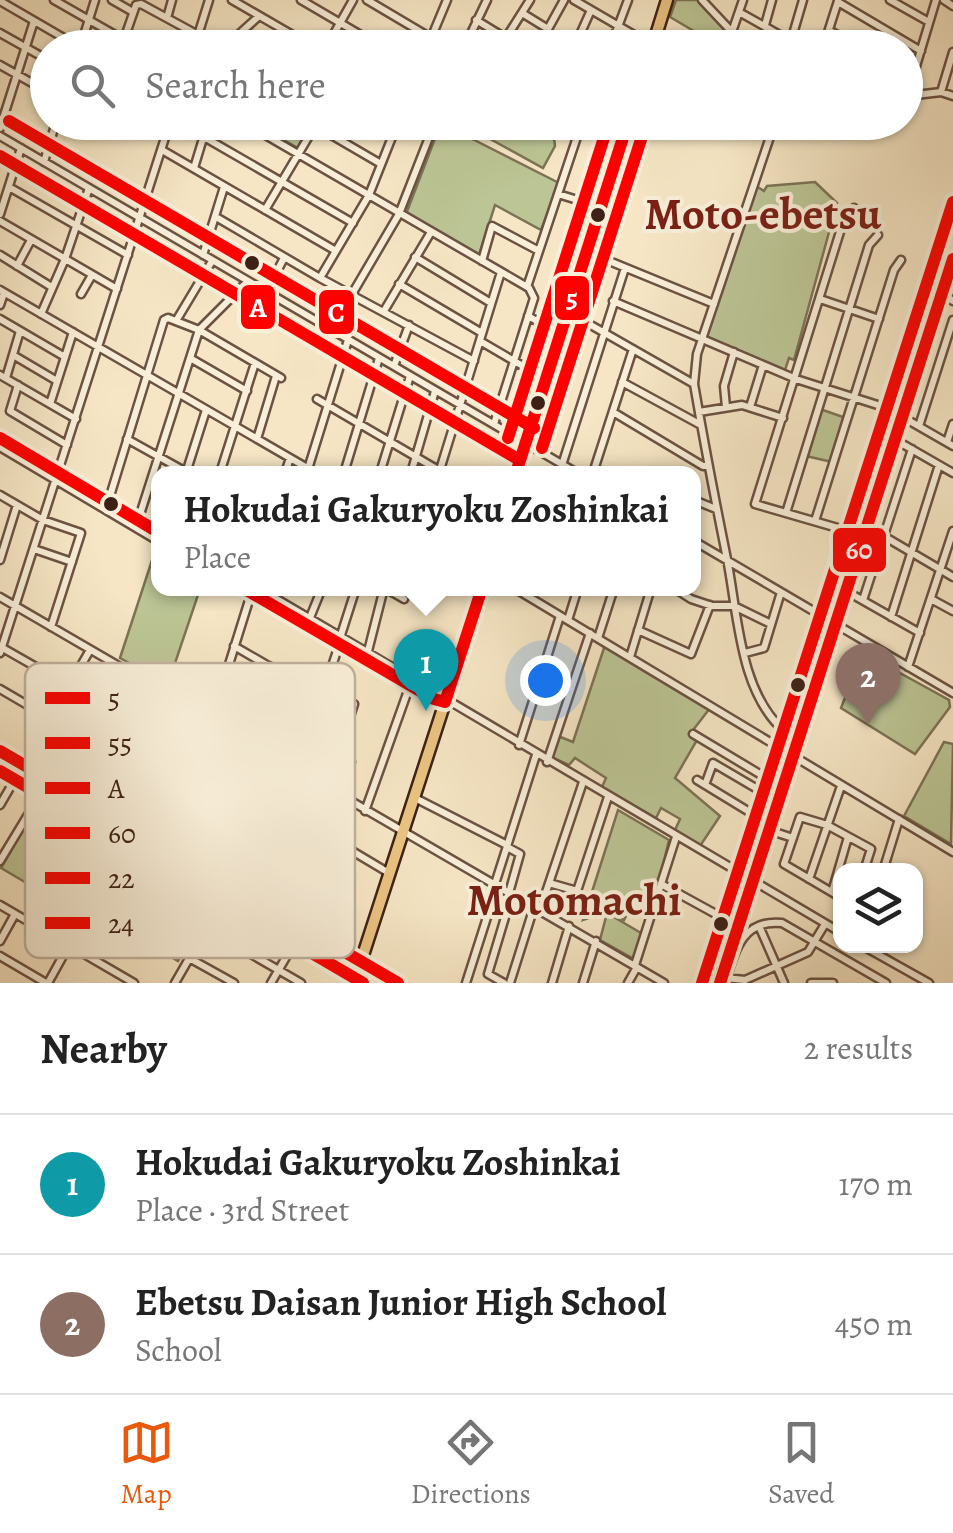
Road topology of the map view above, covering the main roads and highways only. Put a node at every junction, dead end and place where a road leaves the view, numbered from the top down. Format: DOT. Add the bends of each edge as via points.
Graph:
graph roads {
  1 [pos="667,0"];
  2 [pos="657,30"];
  3 [pos="622,140"];
  4 [pos="518,466"];
  5 [pos="479,596"];
  6 [pos="354,983"];
  1 -- 2 [label="main road"];
  3 -- 4 [label="main road"];
  5 -- 6 [label="main road"];
}
